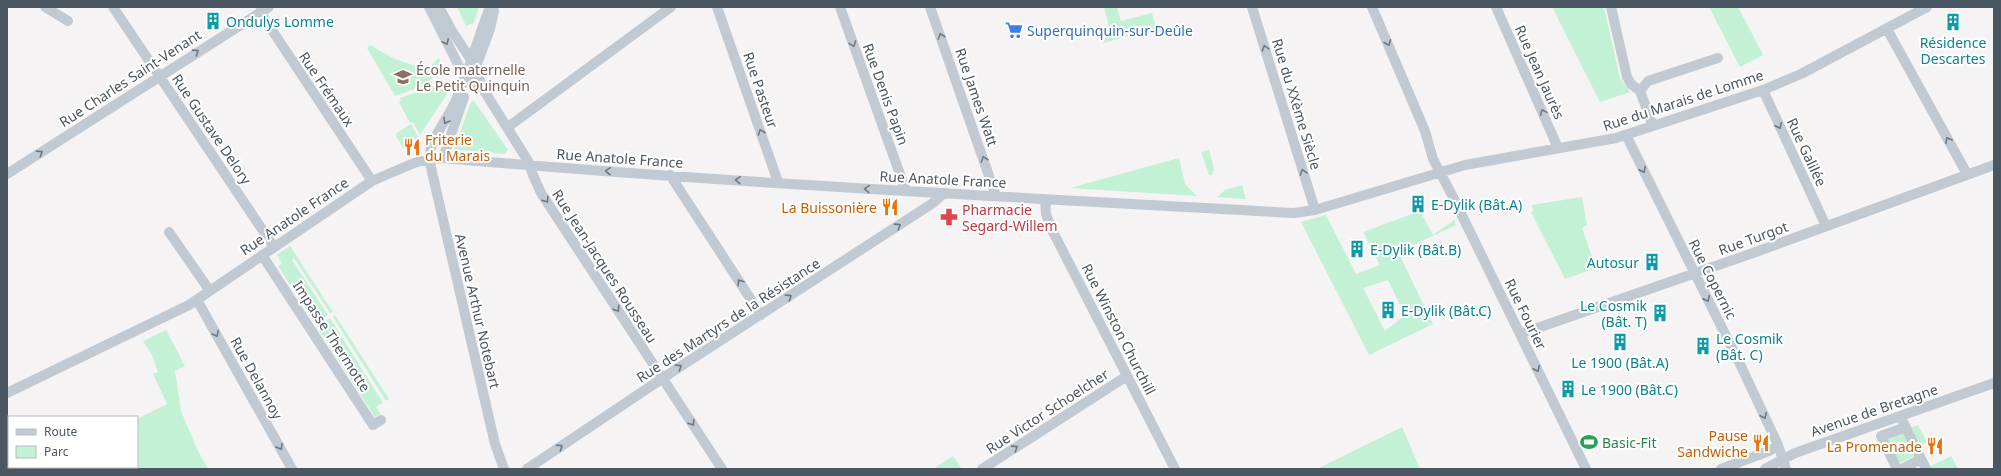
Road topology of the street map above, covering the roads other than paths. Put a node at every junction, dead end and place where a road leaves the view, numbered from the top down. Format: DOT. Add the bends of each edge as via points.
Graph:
graph roads {
  1 [pos="45,7"];
  2 [pos="113,7"];
  3 [pos="269,7"];
  4 [pos="429,7"];
  5 [pos="439,7"];
  6 [pos="490,7"];
  7 [pos="495,7"];
  8 [pos="671,7"];
  9 [pos="717,7"];
  10 [pos="840,7"];
  11 [pos="930,7"];
  12 [pos="1252,7"];
  13 [pos="1372,7"];
  14 [pos="1496,7"];
  15 [pos="1611,7"];
  16 [pos="1927,7"];
  17 [pos="260,12"];
  18 [pos="68,21"];
  19 [pos="1887,29"];
  20 [pos="1718,58"];
  21 [pos="473,63"];
  22 [pos="160,76"];
  23 [pos="467,80"];
  24 [pos="483,89"];
  25 [pos="1763,90"];
  26 [pos="1640,91"];
  27 [pos="1653,126"];
  28 [pos="508,127"];
  29 [pos="1626,135"];
  30 [pos="1558,148"];
  31 [pos="443,158"];
  32 [pos="429,159"];
  33 [pos="530,165"];
  34 [pos="1994,165"];
  35 [pos="1439,172"];
  36 [pos="7,174"];
  37 [pos="1967,174"];
  38 [pos="670,176"];
  39 [pos="372,181"];
  40 [pos="778,182"];
  41 [pos="906,191"];
  42 [pos="944,192"];
  43 [pos="996,196"];
  44 [pos="1045,199"];
  45 [pos="1315,210"];
  46 [pos="1294,213"];
  47 [pos="1826,226"];
  48 [pos="169,232"];
  49 [pos="274,247"];
  50 [pos="262,255"];
  51 [pos="1694,273"];
  52 [pos="210,291"];
  53 [pos="197,300"];
  54 [pos="761,315"];
  55 [pos="1520,334"];
  56 [pos="1127,376"];
  57 [pos="663,378"];
  58 [pos="1994,383"];
  59 [pos="7,393"];
  60 [pos="1900,416"];
  61 [pos="381,420"];
  62 [pos="1906,427"];
  63 [pos="1778,445"];
  64 [pos="1782,459"];
  65 [pos="1921,460"];
  66 [pos="292,469"];
  67 [pos="504,469"];
  68 [pos="527,469"];
  69 [pos="722,469"];
  70 [pos="982,469"];
  71 [pos="1175,469"];
  72 [pos="1586,469"];
  73 [pos="1721,469"];
  74 [pos="1765,469"];
  75 [pos="1786,469"];
  76 [pos="1897,469"];
  77 [pos="1902,469"];
  78 [pos="1926,469"];
  1 -- 18 [label="street"];
  2 -- 22 [label="street, Rue Gustave Delory"];
  3 -- 17 [label="street, Rue Charles Saint-Venant"];
  4 -- 23 [label="street, one-way"];
  5 -- 21 [label="street"];
  6 -- 21 [label="street"];
  7 -- 21 [label="street" via="490,29"];
  8 -- 28 [label="street"];
  40 -- 9 [label="street, Rue Pasteur, one-way"];
  10 -- 41 [label="street, Rue Denis Papin, one-way"];
  43 -- 11 [label="street, Rue James Watt, one-way"];
  45 -- 12 [label="street, Rue du XXème Siècle, one-way"];
  13 -- 35 [label="street, Rue Fourier, one-way" via="1425,131"];
  30 -- 14 [label="street, Rue Jean Jaurès, one-way"];
  15 -- 26 [label="street" via="1627,77"];
  16 -- 19 [label="street, Rue du Marais de Lomme"];
  22 -- 17 [label="street, Rue Charles Saint-Venant, one-way"];
  17 -- 39 [label="street, Rue Frémaux"];
  19 -- 25 [label="street, Rue du Marais de Lomme" via="1801,74"];
  37 -- 19 [label="street, one-way"];
  20 -- 26 [label="street" via="1648,81"];
  21 -- 23 [label="street"];
  21 -- 24 [label="street"];
  36 -- 22 [label="street, Rue Charles Saint-Venant, one-way"];
  22 -- 49 [label="street, Rue Gustave Delory"];
  23 -- 24 [label="street"];
  23 -- 31 [label="street"];
  23 -- 32 [label="street, one-way" via="432,145"];
  24 -- 28 [label="street, Rue Jean-Jacques Rousseau"];
  25 -- 27 [label="street, Rue du Marais de Lomme"];
  25 -- 47 [label="street, Rue Galilée, one-way"];
  26 -- 27 [label="street"];
  27 -- 29 [label="street, Rue du Marais de Lomme"];
  28 -- 33 [label="street, Rue Jean-Jacques Rousseau"];
  29 -- 30 [label="street, Rue du Marais de Lomme"];
  29 -- 51 [label="street, Rue Copernic, one-way"];
  30 -- 35 [label="street, Rue du Marais de Lomme" via="1492,159"];
  31 -- 32 [label="street, Rue Anatole France"];
  31 -- 33 [label="street, Rue Anatole France"];
  32 -- 39 [label="street, Rue Anatole France" via="399,168"];
  32 -- 67 [label="street, Avenue Arthur Notebart" via="493,436"];
  38 -- 33 [label="street, Rue Anatole France, one-way"];
  33 -- 57 [label="street, Rue Jean-Jacques Rousseau, one-way" via="541,193"];
  34 -- 37 [label="street, Rue Turgot"];
  35 -- 45 [label="street, Rue du Marais de Lomme"];
  35 -- 55 [label="street, Rue Fourier"];
  37 -- 47 [label="street, Rue Turgot"];
  40 -- 38 [label="street, Rue Anatole France, one-way"];
  54 -- 38 [label="street, one-way"];
  39 -- 49 [label="street, Rue Anatole France"];
  41 -- 40 [label="street, Rue Anatole France, one-way"];
  41 -- 42 [label="street, Rue Anatole France"];
  42 -- 43 [label="street, Rue Anatole France"];
  54 -- 42 [label="street, Rue des Martyrs de la Résistance, one-way" via="933,203"];
  43 -- 44 [label="street, Rue Anatole France"];
  44 -- 46 [label="street, Rue Anatole France"];
  44 -- 56 [label="street, Rue Winston Churchill" via="1050,224"];
  45 -- 46 [label="street, Rue du Marais de Lomme"];
  47 -- 51 [label="street, Rue Turgot"];
  48 -- 52 [label="street"];
  49 -- 50 [label="street, Rue Anatole France"];
  50 -- 52 [label="street, Rue Anatole France"];
  50 -- 61 [label="street, Impasse Thermotte" via="373,425"];
  51 -- 55 [label="street, Rue Turgot"];
  51 -- 63 [label="street, Rue Copernic, one-way"];
  52 -- 53 [label="street, Rue Anatole France"];
  53 -- 59 [label="street, Rue Anatole France" via="165,318"];
  53 -- 66 [label="street, Rue Delannoy, one-way"];
  57 -- 54 [label="street, Rue des Martyrs de la Résistance, one-way"];
  55 -- 72 [label="street, Rue Fourier, one-way"];
  70 -- 56 [label="street, Rue Victor Schoelcher, one-way"];
  56 -- 71 [label="street, Rue Winston Churchill"];
  68 -- 57 [label="street, Rue des Martyrs de la Résistance, one-way"];
  57 -- 69 [label="street, one-way"];
  58 -- 60 [label="street, Avenue de Bretagne"];
  60 -- 62 [label="street"];
  60 -- 64 [label="street, Avenue de Bretagne" via="1795,452"];
  62 -- 65 [label="street"];
  62 -- 76 [label="street" via="1881,436"];
  63 -- 64 [label="street, Rue Copernic"];
  63 -- 73 [label="street" via="1769,451"];
  64 -- 74 [label="street, Avenue de Bretagne"];
  64 -- 75 [label="street, Rue Copernic"];
  65 -- 77 [label="street"];
  65 -- 78 [label="street"];
}
